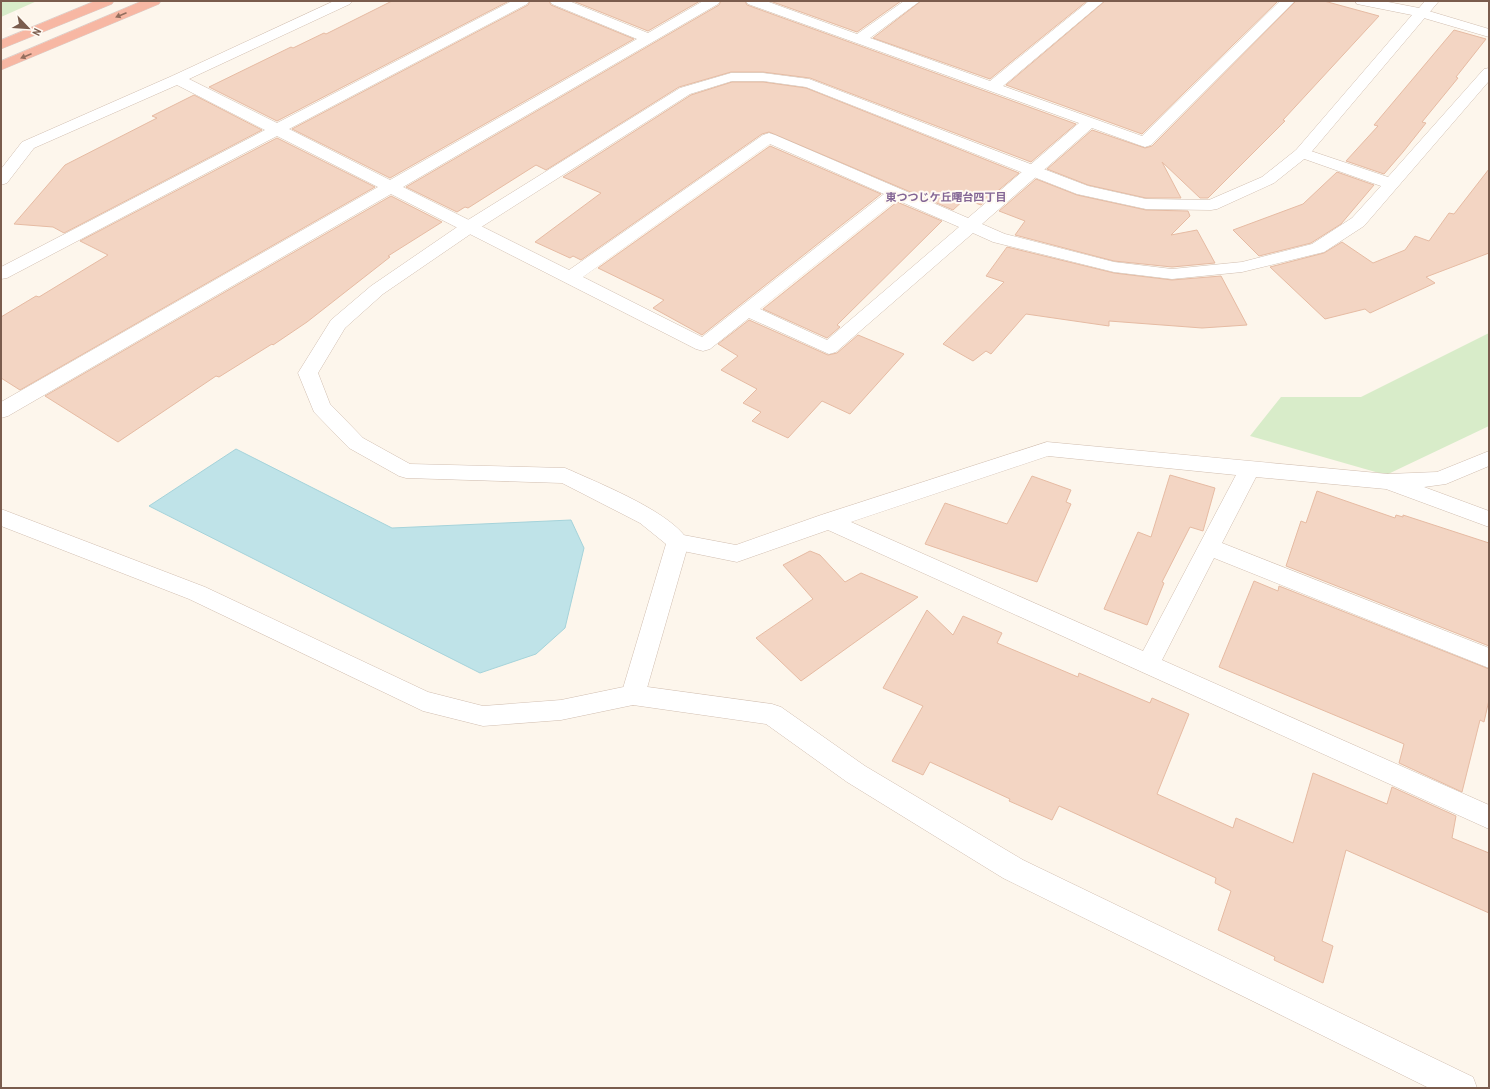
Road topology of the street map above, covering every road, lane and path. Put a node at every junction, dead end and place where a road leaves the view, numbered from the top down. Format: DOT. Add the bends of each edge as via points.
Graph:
graph roads {
  1 [pos="107,1"];
  2 [pos="154,1"];
  3 [pos="344,1"];
  4 [pos="522,1"];
  5 [pos="557,1"];
  6 [pos="713,1"];
  7 [pos="753,1"];
  8 [pos="913,1"];
  9 [pos="1097,1"];
  10 [pos="1288,1"];
  11 [pos="1362,1"];
  12 [pos="1432,1"];
  13 [pos="1422,13"];
  14 [pos="1489,33"];
  15 [pos="648,38"];
  16 [pos="859,39"];
  17 [pos="1,45"];
  18 [pos="1,66"];
  19 [pos="1489,72"];
  20 [pos="177,79"];
  21 [pos="992,87"];
  22 [pos="1090,122"];
  23 [pos="276,129"];
  24 [pos="1302,153"];
  25 [pos="1034,171"];
  26 [pos="1,180"];
  27 [pos="1391,184"];
  28 [pos="390,187"];
  29 [pos="895,193"];
  30 [pos="970,226"];
  31 [pos="469,227"];
  32 [pos="1,274"];
  33 [pos="569,278"];
  34 [pos="747,310"];
  35 [pos="1,411"];
  36 [pos="1489,458"];
  37 [pos="1250,468"];
  38 [pos="1388,482"];
  39 [pos="1,517"];
  40 [pos="1489,519"];
  41 [pos="829,521"];
  42 [pos="678,542"];
  43 [pos="1209,547"];
  44 [pos="1489,658"];
  45 [pos="1148,664"];
  46 [pos="633,695"];
  47 [pos="1489,817"];
  48 [pos="1462,1088"];
  1 -- 17 [label="highway"];
  2 -- 18 [label="highway, one-way"];
  3 -- 20 [label="street"];
  4 -- 23 [label="street"];
  5 -- 15 [label="street"];
  6 -- 15 [label="street"];
  7 -- 16 [label="street"];
  8 -- 16 [label="street"];
  9 -- 21 [label="street"];
  10 -- 22 [label="street" via="1145,142"];
  11 -- 13 [label="street"];
  12 -- 13 [label="street"];
  13 -- 14 [label="street"];
  13 -- 24 [label="street"];
  15 -- 28 [label="street"];
  16 -- 21 [label="street"];
  19 -- 27 [label="street"];
  20 -- 23 [label="street"];
  20 -- 26 [label="street" via="28,145"];
  21 -- 22 [label="street"];
  22 -- 25 [label="street"];
  23 -- 28 [label="street"];
  23 -- 32 [label="street"];
  24 -- 25 [label="street" via="1268,180 1211,205 1146,204 1083,190"];
  24 -- 27 [label="street"];
  25 -- 30 [label="street"];
  25 -- 31 [label="street" via="809,83 763,77 731,77 684,91"];
  27 -- 30 [label="street" via="1358,222 1318,248 1242,267 1172,274 1114,267 999,238"];
  28 -- 31 [label="street"];
  28 -- 35 [label="street"];
  29 -- 30 [label="street"];
  29 -- 33 [label="street" via="769,138"];
  29 -- 34 [label="street"];
  30 -- 34 [label="street" via="829,348"];
  31 -- 33 [label="street"];
  31 -- 42 [label="street" via="377,290 338,324 308,373 321,407 356,443 406,471 565,476 648,517"];
  33 -- 34 [label="street" via="703,345"];
  36 -- 38 [label="street" via="1439,478"];
  37 -- 38 [label="street"];
  37 -- 41 [label="street" via="1047,449"];
  37 -- 43 [label="street"];
  38 -- 40 [label="street"];
  39 -- 46 [label="street" via="197,593 423,701 483,716 561,710"];
  41 -- 42 [label="street" via="737,554"];
  41 -- 45 [label="street"];
  42 -- 46 [label="street"];
  43 -- 44 [label="street"];
  43 -- 45 [label="street"];
  45 -- 47 [label="street"];
  46 -- 48 [label="street" via="772,714 856,774 1013,868"];
}
